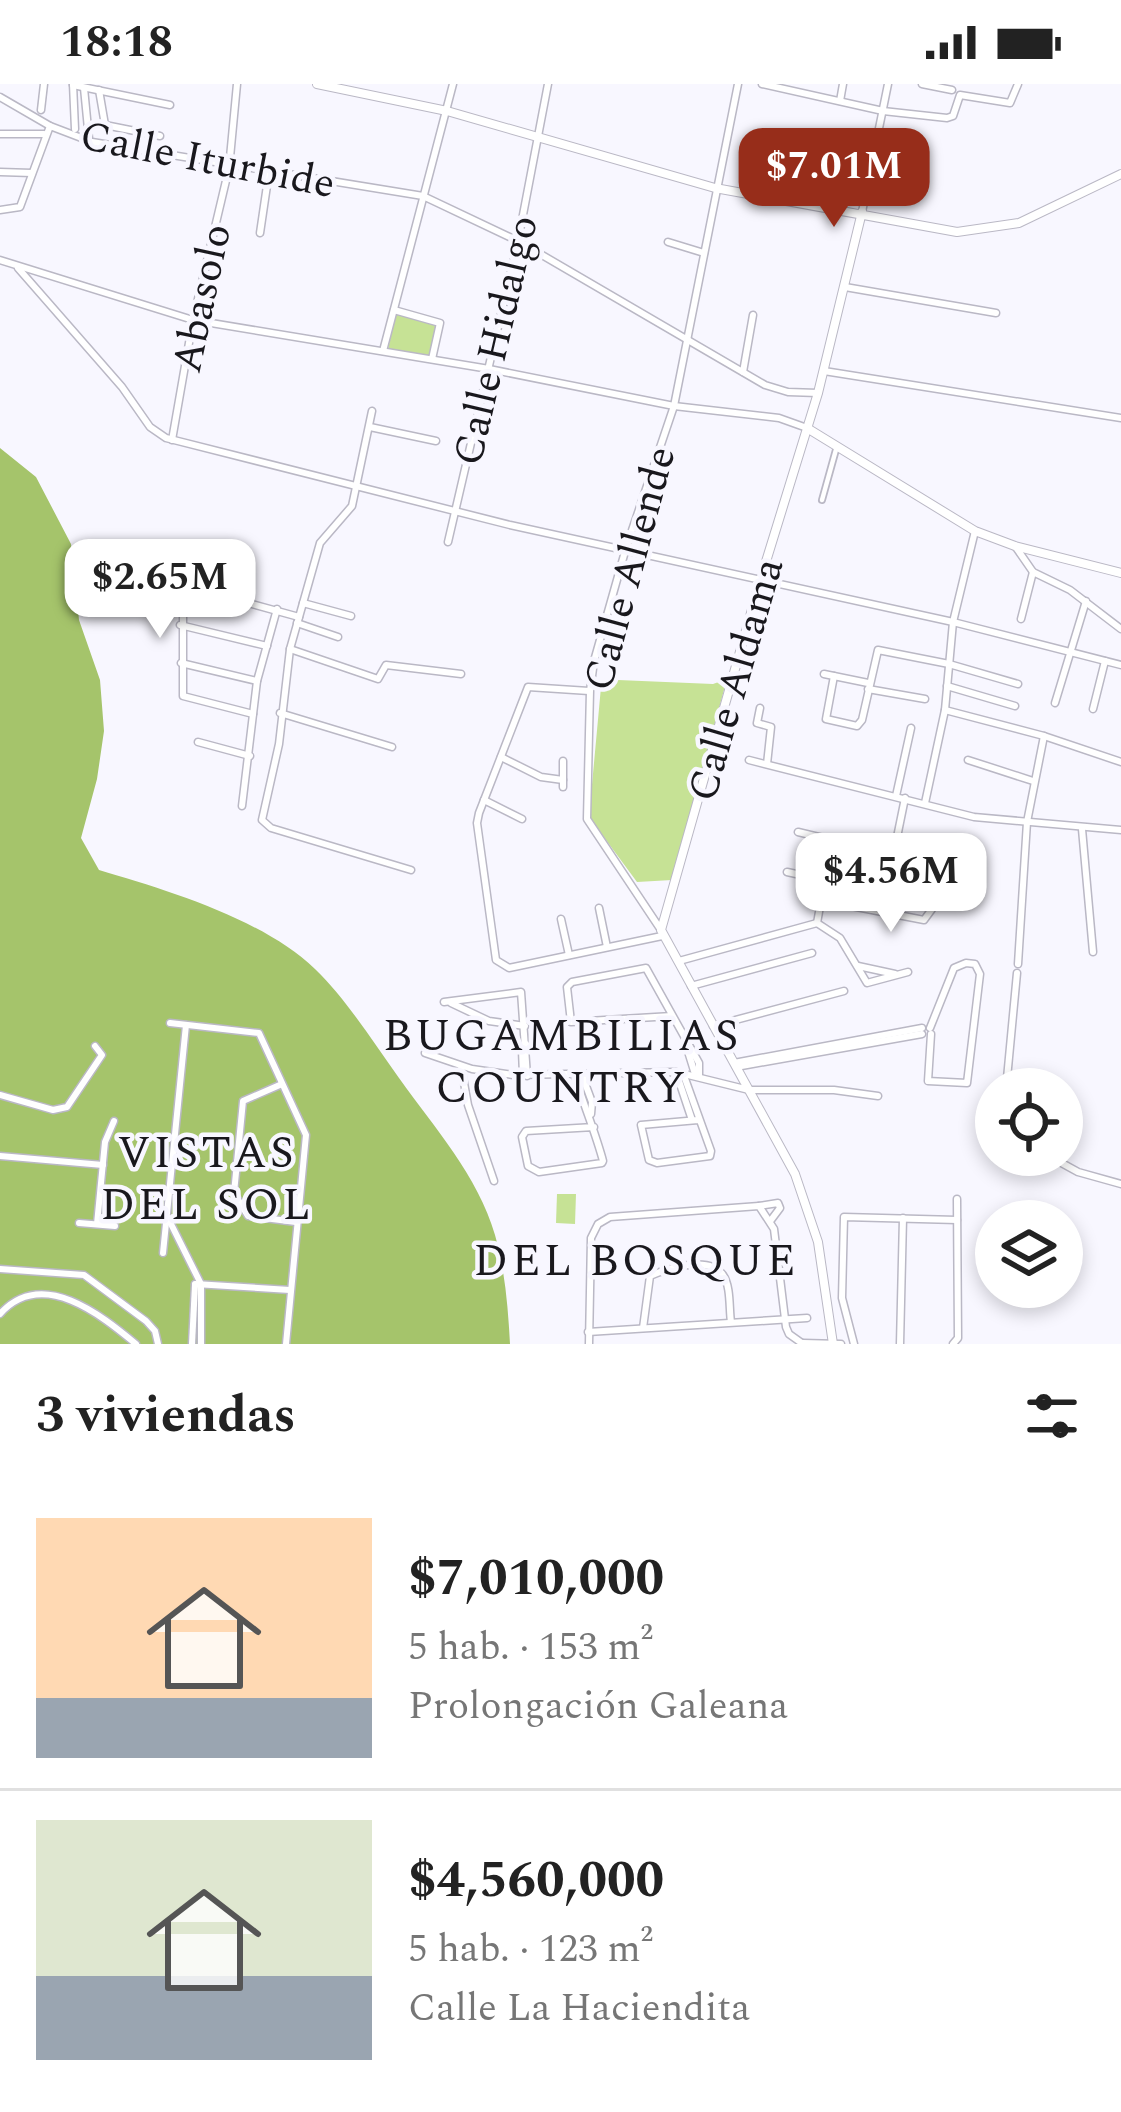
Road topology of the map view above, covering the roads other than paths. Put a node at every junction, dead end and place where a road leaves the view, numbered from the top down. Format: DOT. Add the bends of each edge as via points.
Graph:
graph roads {
  1 [pos="44,84"];
  2 [pos="73,84"];
  3 [pos="236,84"];
  4 [pos="317,84"];
  5 [pos="453,84"];
  6 [pos="548,84"];
  7 [pos="738,84"];
  8 [pos="762,84"];
  9 [pos="843,84"];
  10 [pos="888,84"];
  11 [pos="922,84"];
  12 [pos="1018,84"];
  13 [pos="84,85"];
  14 [pos="99,86"];
  15 [pos="956,92"];
  16 [pos="0,97"];
  17 [pos="840,101"];
  18 [pos="170,106"];
  19 [pos="41,110"];
  20 [pos="447,110"];
  21 [pos="883,111"];
  22 [pos="75,129"];
  23 [pos="48,130"];
  24 [pos="0,134"];
  25 [pos="160,136"];
  26 [pos="538,138"];
  27 [pos="92,142"];
  28 [pos="230,168"];
  29 [pos="0,172"];
  30 [pos="269,172"];
  31 [pos="32,173"];
  32 [pos="1121,174"];
  33 [pos="715,188"];
  34 [pos="423,196"];
  35 [pos="0,210"];
  36 [pos="862,212"];
  37 [pos="260,233"];
  38 [pos="518,241"];
  39 [pos="668,242"];
  40 [pos="704,254"];
  41 [pos="0,260"];
  42 [pos="18,268"];
  43 [pos="845,286"];
  44 [pos="394,310"];
  45 [pos="996,314"];
  46 [pos="753,315"];
  47 [pos="193,320"];
  48 [pos="687,342"];
  49 [pos="383,351"];
  50 [pos="432,359"];
  51 [pos="489,369"];
  52 [pos="824,371"];
  53 [pos="743,372"];
  54 [pos="818,393"];
  55 [pos="674,406"];
  56 [pos="372,411"];
  57 [pos="1121,418"];
  58 [pos="370,427"];
  59 [pos="807,428"];
  60 [pos="172,440"];
  61 [pos="436,441"];
  62 [pos="836,446"];
  63 [pos="358,487"];
  64 [pos="822,500"];
  65 [pos="455,511"];
  66 [pos="975,531"];
  67 [pos="448,542"];
  68 [pos="1015,546"];
  69 [pos="626,548"];
  70 [pos="1033,572"];
  71 [pos="1121,573"];
  72 [pos="760,580"];
  73 [pos="1086,601"];
  74 [pos="303,603"];
  75 [pos="277,609"];
  76 [pos="351,616"];
  77 [pos="1021,619"];
  78 [pos="298,620"];
  79 [pos="953,622"];
  80 [pos="180,625"];
  81 [pos="1121,629"];
  82 [pos="338,637"];
  83 [pos="267,646"];
  84 [pos="290,649"];
  85 [pos="1069,653"];
  86 [pos="1105,661"];
  87 [pos="181,663"];
  88 [pos="949,664"];
  89 [pos="1121,665"];
  90 [pos="461,674"];
  91 [pos="824,674"];
  92 [pos="835,676"];
  93 [pos="257,681"];
  94 [pos="1018,684"];
  95 [pos="869,686"];
  96 [pos="947,686"];
  97 [pos="590,691"];
  98 [pos="925,699"];
  99 [pos="1055,703"];
  100 [pos="1015,706"];
  101 [pos="760,708"];
  102 [pos="1094,709"];
  103 [pos="945,710"];
  104 [pos="280,713"];
  105 [pos="253,714"];
  106 [pos="911,728"];
  107 [pos="1044,736"];
  108 [pos="198,742"];
  109 [pos="392,747"];
  110 [pos="250,756"];
  111 [pos="500,758"];
  112 [pos="749,760"];
  113 [pos="968,760"];
  114 [pos="563,761"];
  115 [pos="1121,762"];
  116 [pos="767,764"];
  117 [pos="1034,781"];
  118 [pos="900,797"];
  119 [pos="484,800"];
  120 [pos="925,803"];
  121 [pos="242,806"];
  122 [pos="522,819"];
  123 [pos="1027,822"];
  124 [pos="1082,829"];
  125 [pos="1121,830"];
  126 [pos="798,832"];
  127 [pos="832,840"];
  128 [pos="844,843"];
  129 [pos="863,854"];
  130 [pos="892,859"];
  131 [pos="411,870"];
  132 [pos="787,872"];
  133 [pos="824,880"];
  134 [pos="913,894"];
  135 [pos="820,900"];
  136 [pos="883,906"];
  137 [pos="599,908"];
  138 [pos="932,908"];
  139 [pos="561,919"];
  140 [pos="817,923"];
  141 [pos="662,933"];
  142 [pos="607,947"];
  143 [pos="812,952"];
  144 [pos="1093,952"];
  145 [pos="569,955"];
  146 [pos="676,962"];
  147 [pos="858,966"];
  148 [pos="691,986"];
  149 [pos="844,991"];
  150 [pos="672,1016"];
  151 [pos="170,1023"];
  152 [pos="186,1025"];
  153 [pos="525,1026"];
  154 [pos="713,1026"];
  155 [pos="927,1031"];
  156 [pos="95,1046"];
  157 [pos="425,1053"];
  158 [pos="735,1065"];
  159 [pos="461,1066"];
  160 [pos="1008,1068"];
  161 [pos="680,1072"];
  162 [pos="579,1075"];
  163 [pos="697,1075"];
  164 [pos="525,1076"];
  165 [pos="282,1084"];
  166 [pos="749,1090"];
  167 [pos="0,1095"];
  168 [pos="878,1096"];
  169 [pos="695,1120"];
  170 [pos="114,1121"];
  171 [pos="594,1127"];
  172 [pos="0,1156"];
  173 [pos="103,1165"];
  174 [pos="1083,1173"];
  175 [pos="494,1180"];
  176 [pos="1121,1184"];
  177 [pos="957,1199"];
  178 [pos="759,1206"];
  179 [pos="166,1215"];
  180 [pos="903,1218"];
  181 [pos="771,1220"];
  182 [pos="957,1220"];
  183 [pos="296,1222"];
  184 [pos="80,1223"];
  185 [pos="97,1224"];
  186 [pos="115,1226"];
  187 [pos="164,1253"];
  188 [pos="0,1269"];
  189 [pos="197,1281"];
  190 [pos="290,1290"];
  191 [pos="0,1314"];
  192 [pos="807,1318"];
  193 [pos="786,1319"];
  194 [pos="731,1322"];
  195 [pos="643,1328"];
  196 [pos="848,1328"];
  197 [pos="588,1332"];
  198 [pos="803,1343"];
  199 [pos="836,1343"];
  200 [pos="136,1344"];
  201 [pos="158,1344"];
  202 [pos="196,1344"];
  203 [pos="286,1344"];
  204 [pos="589,1344"];
  205 [pos="854,1344"];
  206 [pos="900,1344"];
  207 [pos="953,1344"];
  1 -- 19 [label="street"];
  2 -- 13 [label="street"];
  2 -- 22 [label="street"];
  3 -- 28 [label="street, Abasolo"];
  4 -- 20 [label="street"];
  5 -- 20 [label="street"];
  6 -- 26 [label="street, Calle Hidalgo"];
  7 -- 33 [label="street, Calle Allende"];
  8 -- 17 [label="street"];
  9 -- 17 [label="street"];
  10 -- 21 [label="street"];
  11 -- 15 [label="street"];
  12 -- 15 [label="street" via="1013,102"];
  13 -- 14 [label="street"];
  13 -- 27 [label="street"];
  14 -- 18 [label="street"];
  14 -- 25 [label="street" via="105,125"];
  15 -- 21 [label="street" via="950,118"];
  16 -- 23 [label="street, Calle Iturbide"];
  17 -- 21 [label="street"];
  20 -- 26 [label="street"];
  20 -- 34 [label="street"];
  21 -- 36 [label="street"];
  23 -- 24 [label="street"];
  23 -- 27 [label="street, Calle Iturbide"];
  23 -- 31 [label="street"];
  26 -- 33 [label="street"];
  26 -- 38 [label="street, Calle Hidalgo"];
  27 -- 28 [label="street, Calle Iturbide"];
  28 -- 30 [label="street, Calle Iturbide"];
  28 -- 47 [label="street, Abasolo"];
  29 -- 31 [label="street"];
  30 -- 34 [label="street, Calle Iturbide"];
  30 -- 37 [label="street"];
  31 -- 35 [label="street" via="17,210"];
  32 -- 36 [label="street" via="1038,215 985,230 957,232"];
  33 -- 36 [label="street"];
  33 -- 40 [label="street, Calle Allende"];
  34 -- 38 [label="street, Calle Iturbide"];
  34 -- 44 [label="street"];
  36 -- 43 [label="street, Calle Aldama"];
  38 -- 48 [label="street, Calle Iturbide"];
  38 -- 51 [label="street, Calle Hidalgo"];
  39 -- 40 [label="street"];
  40 -- 48 [label="street, Calle Allende"];
  41 -- 42 [label="street"];
  42 -- 47 [label="street"];
  42 -- 60 [label="street" via="150,427"];
  43 -- 45 [label="street"];
  43 -- 52 [label="street, Calle Aldama"];
  44 -- 49 [label="street"];
  44 -- 50 [label="street" via="440,322"];
  46 -- 53 [label="street"];
  47 -- 49 [label="street"];
  47 -- 60 [label="street, Abasolo"];
  48 -- 53 [label="street, Calle Iturbide"];
  48 -- 55 [label="street, Calle Allende"];
  49 -- 50 [label="street"];
  50 -- 51 [label="street"];
  51 -- 55 [label="street"];
  51 -- 65 [label="street, Calle Hidalgo"];
  52 -- 54 [label="street, Calle Aldama"];
  52 -- 57 [label="street"];
  53 -- 54 [label="street, Calle Iturbide" via="788,392"];
  54 -- 59 [label="street, Calle Aldama"];
  55 -- 59 [label="street"];
  55 -- 69 [label="street, Calle Allende"];
  56 -- 58 [label="street"];
  58 -- 61 [label="street"];
  58 -- 63 [label="street"];
  59 -- 62 [label="street"];
  59 -- 72 [label="street, Calle Aldama"];
  60 -- 63 [label="street"];
  62 -- 64 [label="street"];
  62 -- 66 [label="street"];
  63 -- 65 [label="street"];
  63 -- 74 [label="street" via="347,515 320,543"];
  65 -- 67 [label="street, Calle Hidalgo"];
  65 -- 69 [label="street"];
  66 -- 68 [label="street"];
  66 -- 79 [label="street"];
  68 -- 70 [label="street"];
  68 -- 71 [label="street"];
  69 -- 72 [label="street"];
  69 -- 97 [label="street, Calle Allende"];
  70 -- 73 [label="street"];
  70 -- 77 [label="street"];
  72 -- 79 [label="street"];
  72 -- 141 [label="street, Calle Aldama"];
  73 -- 81 [label="street"];
  73 -- 85 [label="street"];
  74 -- 76 [label="street"];
  74 -- 78 [label="street"];
  75 -- 78 [label="street"];
  75 -- 80 [label="street" via="198,590 183,600"];
  75 -- 83 [label="street"];
  78 -- 82 [label="street"];
  78 -- 84 [label="street"];
  79 -- 85 [label="street"];
  79 -- 88 [label="street"];
  80 -- 83 [label="street"];
  80 -- 87 [label="street"];
  83 -- 93 [label="street"];
  84 -- 90 [label="street" via="378,680 386,665"];
  84 -- 104 [label="street"];
  85 -- 86 [label="street"];
  85 -- 99 [label="street"];
  86 -- 89 [label="street"];
  86 -- 102 [label="street"];
  87 -- 93 [label="street"];
  87 -- 105 [label="street" via="184,697"];
  88 -- 94 [label="street"];
  88 -- 95 [label="street" via="876,650"];
  88 -- 96 [label="street"];
  91 -- 92 [label="street"];
  92 -- 95 [label="street"];
  92 -- 95 [label="street" via="826,718 859,724"];
  93 -- 105 [label="street"];
  95 -- 98 [label="street"];
  96 -- 100 [label="street"];
  96 -- 103 [label="street"];
  97 -- 111 [label="street" via="528,687"];
  97 -- 141 [label="street, Calle Allende" via="587,819"];
  101 -- 116 [label="street" via="757,723 771,727"];
  103 -- 107 [label="street"];
  103 -- 120 [label="street"];
  104 -- 109 [label="street"];
  104 -- 131 [label="street" via="263,823"];
  105 -- 110 [label="street"];
  106 -- 118 [label="street"];
  107 -- 115 [label="street"];
  107 -- 117 [label="street"];
  108 -- 110 [label="street"];
  110 -- 121 [label="street"];
  111 -- 114 [label="street" via="563,783"];
  111 -- 119 [label="street"];
  112 -- 116 [label="street"];
  113 -- 117 [label="street"];
  116 -- 118 [label="street"];
  117 -- 123 [label="street"];
  118 -- 120 [label="street"];
  118 -- 130 [label="street"];
  119 -- 122 [label="street"];
  119 -- 145 [label="street" via="476,823 496,960 509,968"];
  120 -- 123 [label="street"];
  123 -- 124 [label="street"];
  123 -- 160 [label="street"];
  124 -- 125 [label="street"];
  124 -- 144 [label="street"];
  126 -- 127 [label="street"];
  127 -- 128 [label="street"];
  127 -- 133 [label="street"];
  129 -- 130 [label="street"];
  130 -- 134 [label="street" via="916,863"];
  130 -- 136 [label="street"];
  132 -- 133 [label="street"];
  133 -- 135 [label="street"];
  135 -- 138 [label="street" via="924,920"];
  135 -- 140 [label="street"];
  137 -- 142 [label="street"];
  139 -- 145 [label="street"];
  140 -- 146 [label="street"];
  140 -- 147 [label="street" via="840,938"];
  141 -- 142 [label="street"];
  141 -- 146 [label="street"];
  142 -- 145 [label="street"];
  143 -- 148 [label="street"];
  146 -- 148 [label="street"];
  147 -- 147 [label="street" via="867,983 903,973"];
  148 -- 154 [label="street"];
  149 -- 154 [label="street"];
  150 -- 150 [label="street" via="644,968 566,989 572,1022"];
  150 -- 163 [label="street"];
  151 -- 152 [label="street"];
  152 -- 165 [label="street" via="259,1033"];
  152 -- 179 [label="street"];
  153 -- 153 [label="street" via="519,991 447,1003 489,1021"];
  153 -- 164 [label="street"];
  154 -- 158 [label="street"];
  155 -- 155 [label="street" via="928,1081 967,1083 980,974 974,964 955,968"];
  155 -- 158 [label="street"];
  156 -- 167 [label="street" via="102,1055 67,1107"];
  157 -- 159 [label="street"];
  158 -- 166 [label="street"];
  159 -- 164 [label="street"];
  159 -- 175 [label="street"];
  161 -- 162 [label="street"];
  161 -- 163 [label="street"];
  161 -- 169 [label="street"];
  162 -- 164 [label="street"];
  162 -- 171 [label="street"];
  163 -- 166 [label="street"];
  165 -- 183 [label="street" via="306,1135"];
  165 -- 183 [label="street" via="243,1101 234,1195 248,1216"];
  166 -- 168 [label="street"];
  166 -- 199 [label="street" via="808,1206"];
  169 -- 169 [label="street" via="710,1156 651,1162 640,1125"];
  170 -- 173 [label="street"];
  171 -- 171 [label="street" via="526,1131 530,1168 600,1166"];
  172 -- 173 [label="street"];
  173 -- 185 [label="street"];
  174 -- 176 [label="street"];
  177 -- 182 [label="street"];
  178 -- 181 [label="street"];
  178 -- 181 [label="street" via="779,1205"];
  178 -- 197 [label="street" via="598,1224"];
  179 -- 187 [label="street"];
  179 -- 189 [label="street"];
  180 -- 182 [label="street"];
  180 -- 196 [label="street" via="844,1216"];
  180 -- 206 [label="street"];
  181 -- 193 [label="street"];
  182 -- 207 [label="street"];
  183 -- 190 [label="street"];
  184 -- 185 [label="street"];
  185 -- 186 [label="street"];
  188 -- 201 [label="street" via="84,1275 146,1321"];
  189 -- 190 [label="street"];
  189 -- 202 [label="street"];
  190 -- 203 [label="street"];
  191 -- 200 [label="street" via="30,1296 67,1298"];
  192 -- 193 [label="street"];
  193 -- 194 [label="street"];
  193 -- 198 [label="street" via="789,1334"];
  194 -- 195 [label="street"];
  194 -- 195 [label="street" via="726,1279 711,1265 650,1276"];
  195 -- 197 [label="street"];
  196 -- 199 [label="street"];
  196 -- 205 [label="street"];
  197 -- 204 [label="street"];
  198 -- 199 [label="street"];
}
